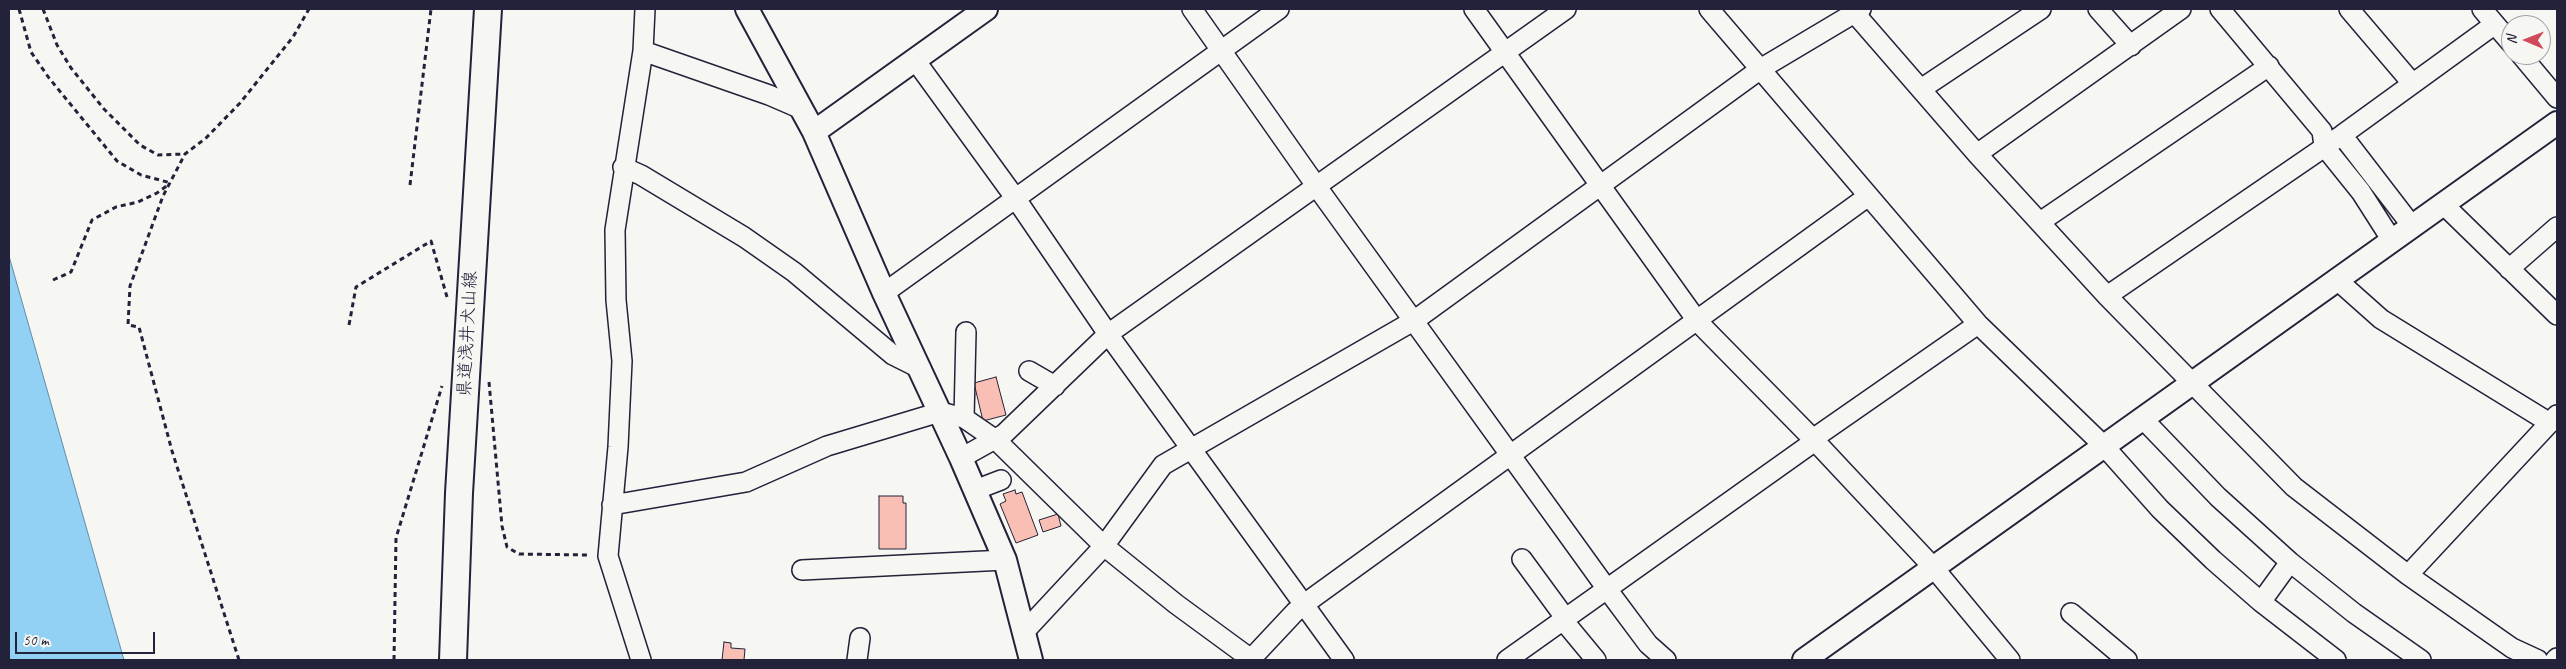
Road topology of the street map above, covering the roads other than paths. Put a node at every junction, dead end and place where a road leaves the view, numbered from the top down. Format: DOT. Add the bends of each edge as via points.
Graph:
graph roads {
  1 [pos="488,9"];
  2 [pos="644,9"];
  3 [pos="747,9"];
  4 [pos="986,9"];
  5 [pos="1192,9"];
  6 [pos="1279,9"];
  7 [pos="1474,9"];
  8 [pos="1566,9"];
  9 [pos="1709,9"];
  10 [pos="2042,9"];
  11 [pos="2098,9"];
  12 [pos="2181,9"];
  13 [pos="2220,9"];
  14 [pos="2349,9"];
  15 [pos="2482,9"];
  16 [pos="1856,10"];
  17 [pos="2495,24"];
  18 [pos="2501,31"];
  19 [pos="2131,46"];
  20 [pos="643,51"];
  21 [pos="1222,51"];
  22 [pos="1503,52"];
  23 [pos="915,60"];
  24 [pos="2529,65"];
  25 [pos="2268,66"];
  26 [pos="1762,68"];
  27 [pos="2412,82"];
  28 [pos="1921,88"];
  29 [pos="2557,98"];
  30 [pos="799,108"];
  31 [pos="2557,124"];
  32 [pos="814,132"];
  33 [pos="2342,135"];
  34 [pos="2324,146"];
  35 [pos="1977,154"];
  36 [pos="624,167"];
  37 [pos="1600,184"];
  38 [pos="1317,187"];
  39 [pos="1868,197"];
  40 [pos="1016,199"];
  41 [pos="2443,204"];
  42 [pos="2040,222"];
  43 [pos="2412,226"];
  44 [pos="2557,227"];
  45 [pos="2392,240"];
  46 [pos="2509,269"];
  47 [pos="2336,279"];
  48 [pos="884,293"];
  49 [pos="2107,296"];
  50 [pos="2557,315"];
  51 [pos="1414,320"];
  52 [pos="1698,322"];
  53 [pos="1978,324"];
  54 [pos="966,332"];
  55 [pos="1108,334"];
  56 [pos="921,369"];
  57 [pos="1029,372"];
  58 [pos="2192,382"];
  59 [pos="1055,386"];
  60 [pos="940,412"];
  61 [pos="964,418"];
  62 [pos="2143,419"];
  63 [pos="2554,419"];
  64 [pos="996,440"];
  65 [pos="1815,441"];
  66 [pos="2104,446"];
  67 [pos="1193,449"];
  68 [pos="1511,455"];
  69 [pos="961,458"];
  70 [pos="1001,480"];
  71 [pos="975,490"];
  72 [pos="612,505"];
  73 [pos="1104,546"];
  74 [pos="1522,559"];
  75 [pos="1005,560"];
  76 [pos="2290,562"];
  77 [pos="1933,567"];
  78 [pos="802,570"];
  79 [pos="2408,575"];
  80 [pos="1606,589"];
  81 [pos="2261,602"];
  82 [pos="1304,604"];
  83 [pos="2071,613"];
  84 [pos="1566,619"];
  85 [pos="1025,631"];
  86 [pos="860,638"];
  87 [pos="2505,654"];
  88 [pos="453,660"];
  89 [pos="640,660"];
  90 [pos="858,660"];
  91 [pos="1032,660"];
  92 [pos="1251,660"];
  93 [pos="1344,660"];
  94 [pos="1507,660"];
  95 [pos="1596,660"];
  96 [pos="1666,660"];
  97 [pos="1804,660"];
  98 [pos="2010,660"];
  99 [pos="2127,660"];
  100 [pos="2336,660"];
  101 [pos="2421,660"];
  102 [pos="2538,660"];
  1 -- 88 [label="main road, 県道浅井犬山線" via="459,483"];
  2 -- 20 [label="street"];
  3 -- 30 [label="street"];
  4 -- 23 [label="street"];
  5 -- 21 [label="street"];
  6 -- 21 [label="street"];
  7 -- 22 [label="street"];
  8 -- 22 [label="street"];
  9 -- 26 [label="street"];
  10 -- 28 [label="street"];
  11 -- 19 [label="street"];
  12 -- 19 [label="street"];
  13 -- 25 [label="street"];
  14 -- 27 [label="street"];
  15 -- 17 [label="street"];
  16 -- 26 [label="street"];
  16 -- 28 [label="street"];
  17 -- 18 [label="street"];
  17 -- 27 [label="street"];
  19 -- 35 [label="street"];
  20 -- 30 [label="street"];
  20 -- 36 [label="street"];
  21 -- 38 [label="street"];
  21 -- 40 [label="street"];
  22 -- 37 [label="street"];
  22 -- 38 [label="street"];
  23 -- 32 [label="street"];
  23 -- 40 [label="street"];
  24 -- 29 [label="street"];
  25 -- 34 [label="street" via="2322,131"];
  25 -- 42 [label="street"];
  26 -- 37 [label="street"];
  26 -- 39 [label="street"];
  27 -- 33 [label="street"];
  28 -- 35 [label="street"];
  30 -- 32 [label="street"];
  31 -- 41 [label="street"];
  32 -- 48 [label="street"];
  33 -- 34 [label="street"];
  33 -- 43 [label="street"];
  34 -- 45 [label="street" via="2361,192"];
  34 -- 49 [label="street"];
  35 -- 42 [label="street"];
  36 -- 56 [label="street" via="744,237 794,272 893,355"];
  36 -- 72 [label="street" via="615,230 616,300 622,361"];
  37 -- 51 [label="street"];
  37 -- 52 [label="street"];
  38 -- 51 [label="street"];
  38 -- 55 [label="street"];
  39 -- 52 [label="street"];
  39 -- 53 [label="street"];
  40 -- 48 [label="street"];
  40 -- 55 [label="street"];
  41 -- 43 [label="street"];
  41 -- 46 [label="street"];
  42 -- 49 [label="street"];
  43 -- 45 [label="street"];
  44 -- 46 [label="street"];
  45 -- 47 [label="street"];
  46 -- 50 [label="street"];
  47 -- 58 [label="street"];
  47 -- 63 [label="street" via="2381,319"];
  48 -- 56 [label="street"];
  49 -- 58 [label="street"];
  51 -- 67 [label="street"];
  51 -- 68 [label="street"];
  52 -- 65 [label="street"];
  52 -- 68 [label="street"];
  53 -- 65 [label="street" via="1817,436"];
  53 -- 66 [label="street"];
  54 -- 61 [label="street"];
  55 -- 59 [label="street"];
  55 -- 67 [label="street"];
  56 -- 60 [label="street"];
  57 -- 59 [label="street"];
  58 -- 62 [label="street"];
  58 -- 79 [label="street" via="2294,486"];
  59 -- 64 [label="street"];
  60 -- 61 [label="street"];
  60 -- 69 [label="street"];
  60 -- 72 [label="street" via="827,446 746,482"];
  61 -- 64 [label="street"];
  62 -- 66 [label="street"];
  62 -- 76 [label="street" via="2218,497"];
  63 -- 79 [label="street"];
  64 -- 69 [label="street"];
  64 -- 73 [label="street"];
  65 -- 77 [label="street"];
  65 -- 80 [label="street"];
  66 -- 77 [label="street"];
  66 -- 81 [label="street" via="2160,510"];
  67 -- 73 [label="street" via="1180,453 1163,465"];
  67 -- 82 [label="street"];
  68 -- 80 [label="street"];
  68 -- 82 [label="street"];
  69 -- 71 [label="street"];
  70 -- 71 [label="street"];
  71 -- 75 [label="street"];
  72 -- 89 [label="street" via="608,556"];
  73 -- 85 [label="street"];
  73 -- 92 [label="street"];
  74 -- 84 [label="street"];
  75 -- 78 [label="street"];
  75 -- 85 [label="street"];
  76 -- 81 [label="street"];
  76 -- 101 [label="street" via="2354,614"];
  77 -- 97 [label="street"];
  77 -- 98 [label="street"];
  79 -- 87 [label="street"];
  80 -- 84 [label="street"];
  80 -- 96 [label="street" via="1648,644"];
  81 -- 100 [label="street"];
  82 -- 92 [label="street"];
  82 -- 93 [label="street"];
  83 -- 99 [label="street"];
  84 -- 94 [label="street"];
  84 -- 95 [label="street" via="1567,625"];
  85 -- 91 [label="street"];
  86 -- 90 [label="street"];
  87 -- 102 [label="street"];
}
